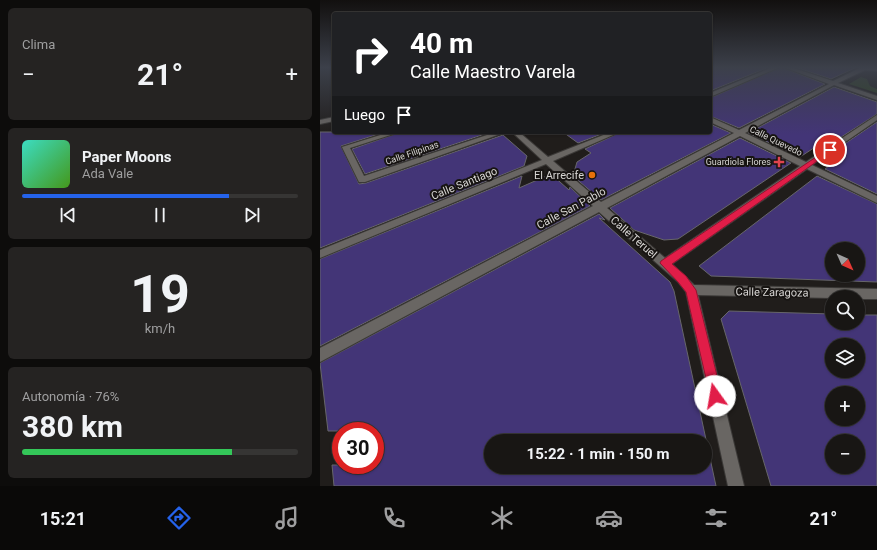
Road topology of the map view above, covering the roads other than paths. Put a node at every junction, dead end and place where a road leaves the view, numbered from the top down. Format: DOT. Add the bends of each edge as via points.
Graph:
graph roads {
  1 [pos="821,90"];
  2 [pos="853,90"];
  3 [pos="877,98"];
  4 [pos="877,117"];
  5 [pos="332,119"];
  6 [pos="712,120"];
  7 [pos="320,122"];
  8 [pos="738,133"];
  9 [pos="390,134"];
  10 [pos="497,134"];
  11 [pos="517,134"];
  12 [pos="612,134"];
  13 [pos="547,160"];
  14 [pos="806,167"];
  15 [pos="877,200"];
  16 [pos="599,207"];
  17 [pos="320,254"];
  18 [pos="665,263"];
  19 [pos="691,290"];
  20 [pos="877,294"];
  21 [pos="320,355"];
  22 [pos="736,486"];
  1 -- 8 [label="street, Calle San Pablo"];
  2 -- 3 [label="street"];
  4 -- 14 [label="street"];
  5 -- 7 [label="street"];
  6 -- 8 [label="street, Calle Quevedo"];
  8 -- 14 [label="street, Calle Quevedo"];
  8 -- 16 [label="street, Calle San Pablo"];
  9 -- 10 [label="street, Calle Filipinas" via="346,147 362,180"];
  11 -- 13 [label="street, Calle Teruel"];
  12 -- 13 [label="street, Calle Santiago"];
  13 -- 16 [label="street, Calle Teruel"];
  13 -- 17 [label="street, Calle Santiago"];
  14 -- 15 [label="street, Calle Quevedo"];
  14 -- 18 [label="street"];
  16 -- 18 [label="street, Calle Teruel"];
  16 -- 21 [label="street, Calle San Pablo"];
  18 -- 19 [label="street, Calle Teruel"];
  19 -- 20 [label="street, Calle Zaragoza"];
  19 -- 22 [label="street, Calle Teruel"];
}
